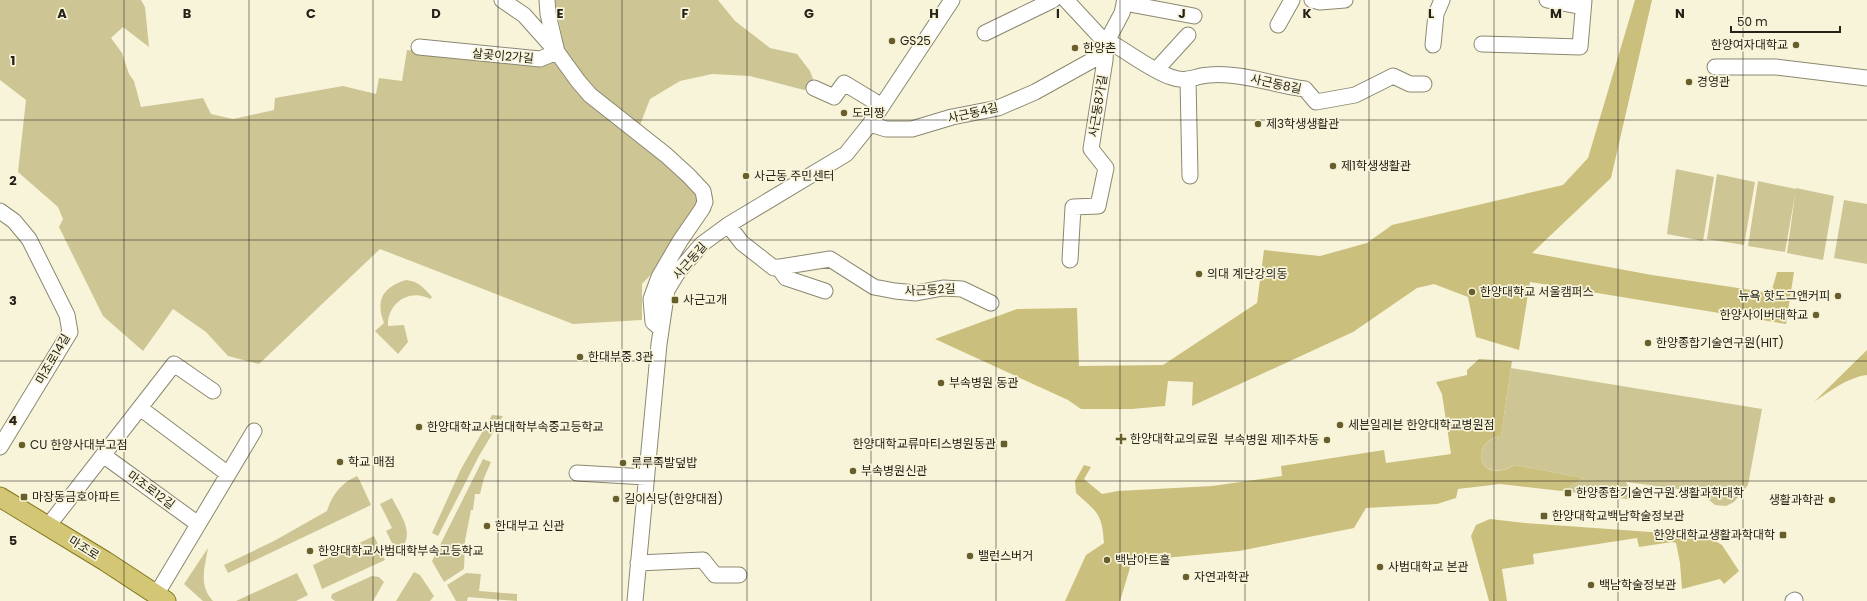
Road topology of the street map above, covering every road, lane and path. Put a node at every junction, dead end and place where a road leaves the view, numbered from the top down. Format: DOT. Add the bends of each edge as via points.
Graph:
graph roads {
  1 [pos="502,0"];
  2 [pos="547,0"];
  3 [pos="952,0"];
  4 [pos="1053,0"];
  5 [pos="1066,0"];
  6 [pos="1292,0"];
  7 [pos="1312,0"];
  8 [pos="1345,0"];
  9 [pos="1442,0"];
  10 [pos="1547,0"];
  11 [pos="1125,1"];
  12 [pos="1583,4"];
  13 [pos="1194,16"];
  14 [pos="1278,25"];
  15 [pos="985,33"];
  16 [pos="1188,35"];
  17 [pos="1106,43"];
  18 [pos="1433,44"];
  19 [pos="1482,44"];
  20 [pos="420,47"];
  21 [pos="557,52"];
  22 [pos="1715,67"];
  23 [pos="1156,69"];
  24 [pos="1867,78"];
  25 [pos="1188,80"];
  26 [pos="1424,84"];
  27 [pos="814,88"];
  28 [pos="882,106"];
  29 [pos="870,124"];
  30 [pos="1190,176"];
  31 [pos="0,211"];
  32 [pos="728,225"];
  33 [pos="1070,260"];
  34 [pos="778,268"];
  35 [pos="825,291"];
  36 [pos="991,304"];
  37 [pos="661,329"];
  38 [pos="213,391"];
  39 [pos="140,408"];
  40 [pos="254,431"];
  41 [pos="0,447"];
  42 [pos="103,456"];
  43 [pos="577,472"];
  44 [pos="228,474"];
  45 [pos="646,477"];
  46 [pos="0,497"];
  47 [pos="198,524"];
  48 [pos="48,526"];
  49 [pos="638,563"];
  50 [pos="739,576"];
  51 [pos="161,598"];
  52 [pos="635,601"];
  1 -- 21 [label="street, 살곶이2가길" via="524,15"];
  2 -- 21 [label="street"];
  3 -- 28 [label="street, 사근동길"];
  4 -- 15 [label="street"];
  5 -- 17 [label="street, 사근동8길"];
  6 -- 14 [label="street"];
  7 -- 8 [label="street"];
  9 -- 18 [label="street" via="1436,14"];
  10 -- 12 [label="street"];
  11 -- 13 [label="street"];
  11 -- 17 [label="street, 사근동8가길" via="1122,13"];
  12 -- 19 [label="street" via="1580,47"];
  16 -- 23 [label="street"];
  17 -- 23 [label="street, 사근동8길" via="1115,45"];
  17 -- 29 [label="street, 사근동4길" via="1098,57 1035,92 998,108 952,117 912,129 886,129"];
  17 -- 33 [label="street, 사근동8가길" via="1091,149 1106,168 1098,206 1073,207"];
  20 -- 21 [label="street, 살곶이2가길" via="540,59"];
  21 -- 37 [label="street" via="590,95 666,156 703,191 702,209 659,277 651,299 652,322"];
  22 -- 24 [label="street" via="1776,68"];
  23 -- 25 [label="street, 사근동8길" via="1171,77"];
  25 -- 26 [label="street, 사근동8길" via="1209,75 1243,77 1305,89 1316,102 1355,95 1393,76 1410,84"];
  25 -- 30 [label="street"];
  27 -- 28 [label="street" via="834,96 844,83"];
  28 -- 29 [label="street, 사근동길"];
  29 -- 32 [label="street, 사근동길" via="846,154"];
  31 -- 41 [label="street, 마조로14길" via="14,221 29,239 67,315 70,332"];
  32 -- 34 [label="street" via="742,243 774,268"];
  32 -- 37 [label="street, 사근동길" via="702,244 678,272 667,290"];
  34 -- 35 [label="street" via="786,278"];
  34 -- 36 [label="street, 사근동2길" via="830,259 874,287 916,294 943,288 962,289"];
  37 -- 45 [label="street, 사근동길"];
  38 -- 39 [label="street" via="174,364"];
  39 -- 42 [label="street"];
  39 -- 44 [label="street"];
  40 -- 44 [label="street"];
  42 -- 47 [label="street, 마조로12길"];
  42 -- 48 [label="street"];
  43 -- 45 [label="street"];
  44 -- 47 [label="street"];
  45 -- 49 [label="street, 사근동길"];
  46 -- 48 [label="main road, 마조로"];
  47 -- 51 [label="street"];
  48 -- 51 [label="main road, 마조로"];
  49 -- 50 [label="street" via="703,560 715,575"];
  49 -- 52 [label="street, 사근동길"];
}
